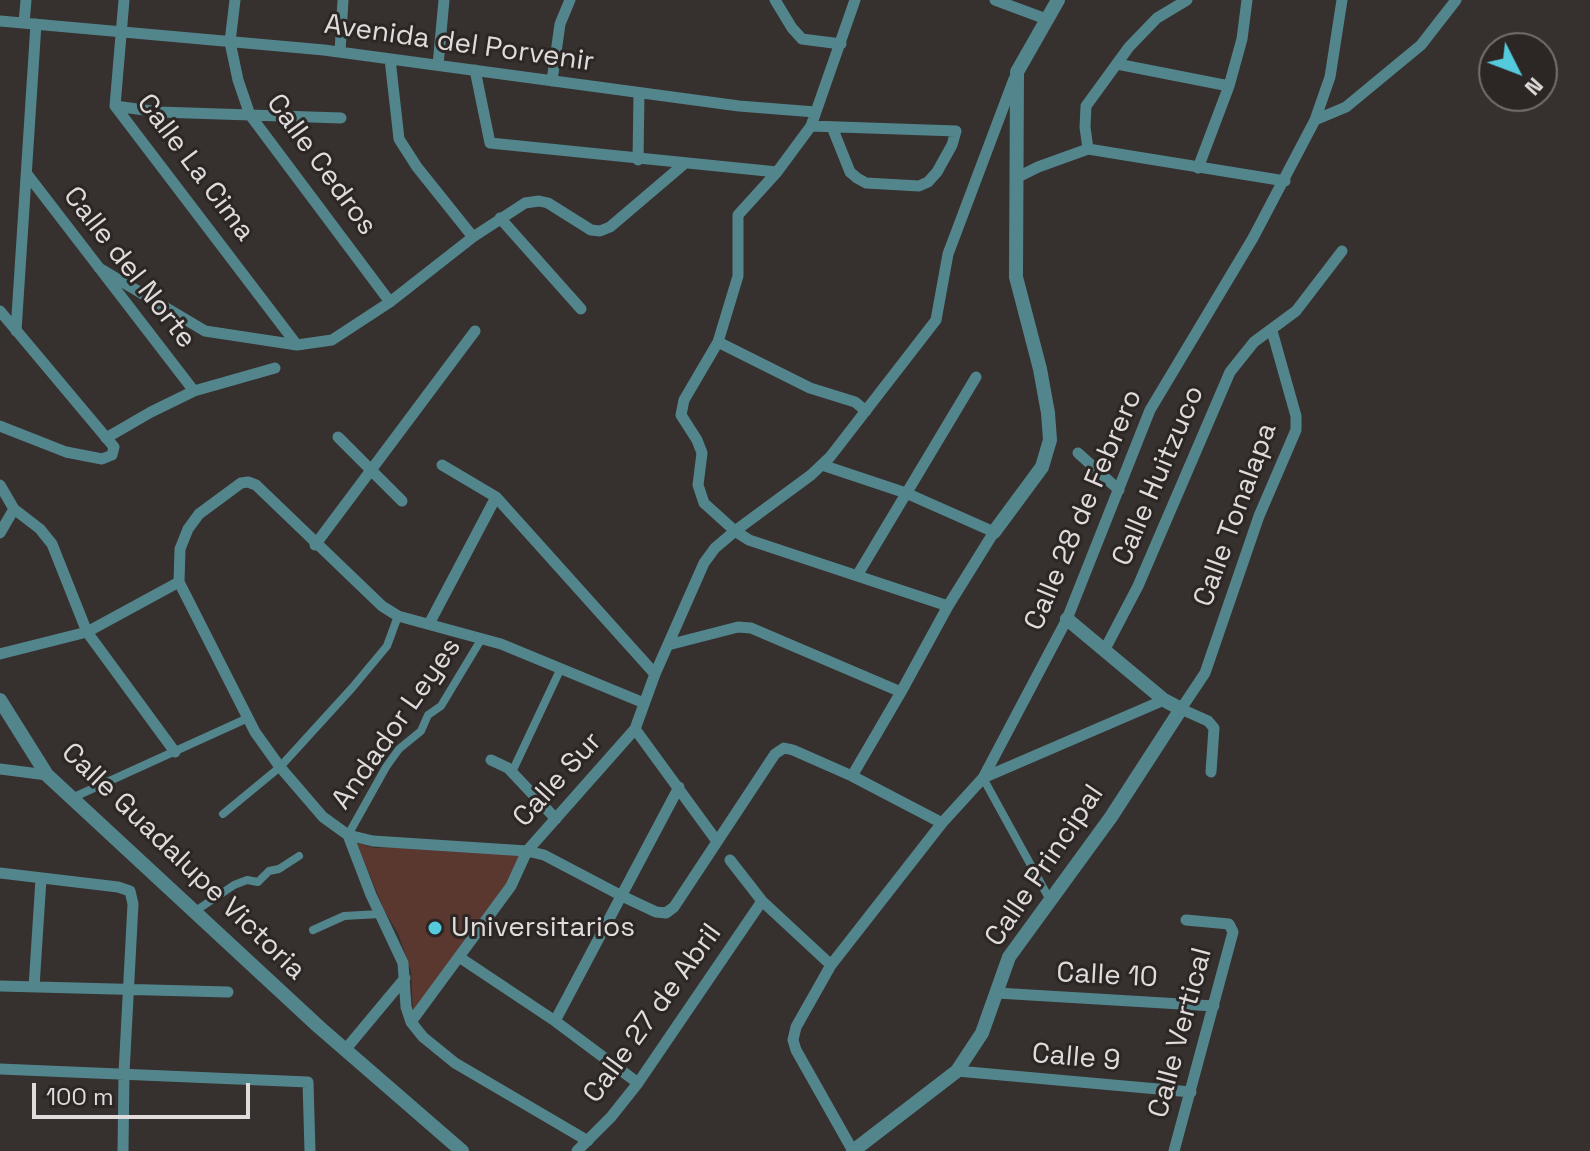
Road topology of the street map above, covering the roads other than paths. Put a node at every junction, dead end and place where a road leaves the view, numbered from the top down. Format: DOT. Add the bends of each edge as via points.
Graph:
graph roads {
  1 [pos="26,0"];
  2 [pos="124,0"];
  3 [pos="235,0"];
  4 [pos="343,0"];
  5 [pos="444,0"];
  6 [pos="570,0"];
  7 [pos="775,0"];
  8 [pos="855,0"];
  9 [pos="995,0"];
  10 [pos="1058,0"];
  11 [pos="1187,0"];
  12 [pos="1247,0"];
  13 [pos="1342,0"];
  14 [pos="1456,0"];
  15 [pos="1046,19"];
  16 [pos="0,21"];
  17 [pos="30,23"];
  18 [pos="121,31"];
  19 [pos="230,42"];
  20 [pos="841,44"];
  21 [pos="340,52"];
  22 [pos="390,59"];
  23 [pos="1117,64"];
  24 [pos="438,65"];
  25 [pos="475,70"];
  26 [pos="1017,72"];
  27 [pos="552,81"];
  28 [pos="1229,86"];
  29 [pos="639,93"];
  30 [pos="115,106"];
  31 [pos="815,112"];
  32 [pos="250,115"];
  33 [pos="341,118"];
  34 [pos="1315,120"];
  35 [pos="811,126"];
  36 [pos="832,127"];
  37 [pos="1088,149"];
  38 [pos="638,160"];
  39 [pos="684,164"];
  40 [pos="1198,168"];
  41 [pos="777,172"];
  42 [pos="27,174"];
  43 [pos="1018,177"];
  44 [pos="1285,181"];
  45 [pos="500,218"];
  46 [pos="473,237"];
  47 [pos="1342,251"];
  48 [pos="99,268"];
  49 [pos="390,302"];
  50 [pos="581,309"];
  51 [pos="0,311"];
  52 [pos="16,331"];
  53 [pos="475,331"];
  54 [pos="1272,331"];
  55 [pos="718,342"];
  56 [pos="297,345"];
  57 [pos="275,368"];
  58 [pos="976,377"];
  59 [pos="194,391"];
  60 [pos="866,411"];
  61 [pos="0,426"];
  62 [pos="338,437"];
  63 [pos="106,438"];
  64 [pos="1078,453"];
  65 [pos="442,465"];
  66 [pos="822,465"];
  67 [pos="371,470"];
  68 [pos="0,485"];
  69 [pos="1119,490"];
  70 [pos="906,493"];
  71 [pos="496,497"];
  72 [pos="402,501"];
  73 [pos="14,509"];
  74 [pos="735,531"];
  75 [pos="994,532"];
  76 [pos="0,533"];
  77 [pos="315,545"];
  78 [pos="858,574"];
  79 [pos="179,582"];
  80 [pos="948,606"];
  81 [pos="398,616"];
  82 [pos="1067,619"];
  83 [pos="429,624"];
  84 [pos="87,632"];
  85 [pos="482,638"];
  86 [pos="668,645"];
  87 [pos="1104,651"];
  88 [pos="0,654"];
  89 [pos="561,668"];
  90 [pos="655,674"];
  91 [pos="901,692"];
  92 [pos="0,700"];
  93 [pos="1164,700"];
  94 [pos="644,703"];
  95 [pos="1181,709"];
  96 [pos="248,718"];
  97 [pos="635,729"];
  98 [pos="175,752"];
  99 [pos="491,760"];
  100 [pos="280,767"];
  101 [pos="0,769"];
  102 [pos="512,772"];
  103 [pos="1211,772"];
  104 [pos="47,775"];
  105 [pos="852,776"];
  106 [pos="983,778"];
  107 [pos="679,787"];
  108 [pos="72,798"];
  109 [pos="223,814"];
  110 [pos="556,819"];
  111 [pos="942,823"];
  112 [pos="348,835"];
  113 [pos="716,840"];
  114 [pos="527,851"];
  115 [pos="299,856"];
  116 [pos="730,860"];
  117 [pos="0,873"];
  118 [pos="41,879"];
  119 [pos="622,896"];
  120 [pos="1050,900"];
  121 [pos="762,901"];
  122 [pos="194,912"];
  123 [pos="380,914"];
  124 [pos="1186,920"];
  125 [pos="313,930"];
  126 [pos="459,957"];
  127 [pos="831,965"];
  128 [pos="405,978"];
  129 [pos="0,986"];
  130 [pos="34,987"];
  131 [pos="129,989"];
  132 [pos="228,992"];
  133 [pos="997,993"];
  134 [pos="1214,1006"];
  135 [pos="555,1021"];
  136 [pos="411,1022"];
  137 [pos="345,1050"];
  138 [pos="0,1069"];
  139 [pos="957,1071"];
  140 [pos="124,1073"];
  141 [pos="638,1083"];
  142 [pos="1191,1092"];
  143 [pos="588,1141"];
  144 [pos="123,1151"];
  145 [pos="310,1151"];
  146 [pos="462,1151"];
  147 [pos="577,1151"];
  148 [pos="853,1151"];
  149 [pos="1174,1151"];
  1 -- 17 [label="street"];
  2 -- 18 [label="street, Calle La Cima"];
  3 -- 19 [label="street, Calle Cedros"];
  4 -- 21 [label="street"];
  5 -- 24 [label="street"];
  6 -- 27 [label="street" via="560,24"];
  7 -- 20 [label="street" via="802,39"];
  8 -- 20 [label="street"];
  9 -- 15 [label="street"];
  10 -- 15 [label="street"];
  11 -- 23 [label="street" via="1157,18"];
  12 -- 28 [label="street"];
  13 -- 34 [label="street, Calle 28 de Febrero" via="1330,77"];
  14 -- 34 [label="street" via="1421,45 1346,107"];
  15 -- 26 [label="street"];
  16 -- 17 [label="street, Avenida del Porvenir"];
  17 -- 18 [label="street, Avenida del Porvenir"];
  17 -- 42 [label="street"];
  18 -- 19 [label="street, Avenida del Porvenir"];
  18 -- 30 [label="street, Calle La Cima"];
  19 -- 21 [label="street, Avenida del Porvenir"];
  19 -- 32 [label="street, Calle Cedros"];
  20 -- 31 [label="street"];
  21 -- 22 [label="street, Avenida del Porvenir"];
  22 -- 24 [label="street, Avenida del Porvenir"];
  22 -- 46 [label="street" via="399,139"];
  23 -- 28 [label="street"];
  23 -- 37 [label="street" via="1086,106"];
  24 -- 25 [label="street, Avenida del Porvenir"];
  25 -- 27 [label="street, Avenida del Porvenir"];
  25 -- 38 [label="street" via="490,143"];
  26 -- 43 [label="street"];
  26 -- 60 [label="street" via="948,254 936,320"];
  27 -- 29 [label="street, Avenida del Porvenir"];
  28 -- 40 [label="street"];
  29 -- 31 [label="street, Avenida del Porvenir"];
  29 -- 38 [label="street"];
  30 -- 32 [label="street"];
  30 -- 56 [label="street, Calle La Cima"];
  31 -- 35 [label="street"];
  32 -- 33 [label="street"];
  32 -- 49 [label="street, Calle Cedros"];
  34 -- 44 [label="street, Calle 28 de Febrero"];
  35 -- 36 [label="street"];
  35 -- 41 [label="street"];
  36 -- 36 [label="street" via="857,178 919,186 937,172 956,131"];
  37 -- 40 [label="street"];
  37 -- 43 [label="street"];
  38 -- 39 [label="street"];
  39 -- 41 [label="street"];
  39 -- 45 [label="street" via="600,231 539,201"];
  40 -- 44 [label="street"];
  41 -- 55 [label="street" via="738,215 738,276"];
  42 -- 48 [label="street, Calle del Norte"];
  42 -- 52 [label="street"];
  43 -- 75 [label="street" via="1016,277 1040,369 1050,440 1042,467"];
  44 -- 69 [label="street, Calle 28 de Febrero" via="1150,410"];
  45 -- 46 [label="street"];
  45 -- 50 [label="street"];
  46 -- 49 [label="street"];
  47 -- 54 [label="street, Calle Huitzuco" via="1296,311"];
  48 -- 56 [label="street" via="205,331"];
  48 -- 59 [label="street, Calle del Norte"];
  49 -- 56 [label="street" via="332,340"];
  51 -- 52 [label="street"];
  52 -- 63 [label="street"];
  53 -- 67 [label="street"];
  54 -- 87 [label="street, Calle Huitzuco" via="1254,342 1230,372"];
  54 -- 95 [label="street, Calle Tonalapa" via="1296,430 1259,516 1205,673"];
  55 -- 60 [label="street"];
  55 -- 74 [label="street" via="684,400 681,415 702,453 698,485 704,503"];
  57 -- 59 [label="street"];
  58 -- 70 [label="street"];
  59 -- 63 [label="street"];
  60 -- 66 [label="street"];
  61 -- 63 [label="street" via="66,452 102,459 112,455 114,447"];
  62 -- 67 [label="street"];
  64 -- 69 [label="street"];
  65 -- 71 [label="street"];
  66 -- 70 [label="street"];
  66 -- 74 [label="street"];
  67 -- 72 [label="street"];
  67 -- 77 [label="street"];
  68 -- 73 [label="street"];
  69 -- 82 [label="street, Calle 28 de Febrero"];
  70 -- 75 [label="street"];
  70 -- 78 [label="street"];
  71 -- 83 [label="street"];
  71 -- 90 [label="street"];
  73 -- 76 [label="street"];
  73 -- 84 [label="street" via="52,544"];
  74 -- 78 [label="street"];
  74 -- 86 [label="street" via="704,563"];
  75 -- 80 [label="street"];
  77 -- 79 [label="street" via="256,485 241,483 199,514 188,529 180,549"];
  77 -- 81 [label="street"];
  78 -- 80 [label="street"];
  79 -- 84 [label="street"];
  79 -- 96 [label="street"];
  80 -- 91 [label="street"];
  81 -- 83 [label="street"];
  81 -- 100 [label="street" via="387,646"];
  82 -- 87 [label="street"];
  82 -- 106 [label="street, Calle 28 de Febrero"];
  83 -- 85 [label="street"];
  84 -- 88 [label="street"];
  84 -- 98 [label="street"];
  85 -- 89 [label="street"];
  85 -- 112 [label="street, Andador Leyes" via="441,706 386,767"];
  86 -- 90 [label="street"];
  86 -- 91 [label="street" via="751,628"];
  87 -- 93 [label="street"];
  89 -- 94 [label="street"];
  89 -- 102 [label="street"];
  90 -- 94 [label="street"];
  91 -- 105 [label="street"];
  92 -- 104 [label="street, Calle Guadalupe Victoria"];
  93 -- 95 [label="street"];
  93 -- 106 [label="street"];
  94 -- 97 [label="street"];
  95 -- 103 [label="street" via="1214,728"];
  95 -- 120 [label="street, Calle Principal"];
  96 -- 98 [label="street"];
  96 -- 100 [label="street"];
  97 -- 107 [label="street"];
  97 -- 110 [label="street, Calle Sur"];
  98 -- 108 [label="street"];
  99 -- 102 [label="street"];
  100 -- 109 [label="street"];
  100 -- 112 [label="street" via="323,817"];
  101 -- 104 [label="street"];
  102 -- 110 [label="street"];
  104 -- 108 [label="street, Calle Guadalupe Victoria"];
  105 -- 111 [label="street"];
  105 -- 113 [label="street" via="784,748"];
  106 -- 111 [label="street, Calle 28 de Febrero"];
  106 -- 120 [label="street"];
  107 -- 113 [label="street"];
  107 -- 119 [label="street"];
  108 -- 122 [label="street, Calle Guadalupe Victoria"];
  110 -- 114 [label="street, Calle Sur"];
  111 -- 127 [label="street, Calle 28 de Febrero"];
  112 -- 114 [label="street"];
  112 -- 123 [label="street"];
  113 -- 119 [label="street" via="666,913"];
  114 -- 119 [label="street"];
  114 -- 126 [label="street, Calle Sur" via="511,886"];
  115 -- 122 [label="street" via="258,882 234,885"];
  116 -- 121 [label="street"];
  117 -- 118 [label="street"];
  118 -- 130 [label="street"];
  118 -- 131 [label="street" via="130,891"];
  119 -- 135 [label="street"];
  120 -- 133 [label="street, Calle Principal" via="1009,957"];
  121 -- 127 [label="street"];
  121 -- 141 [label="street, Calle 27 de Abril"];
  122 -- 137 [label="street, Calle Guadalupe Victoria"];
  123 -- 125 [label="street" via="344,916"];
  123 -- 128 [label="street"];
  124 -- 134 [label="street, Calle Vertical" via="1232,926"];
  126 -- 135 [label="street"];
  126 -- 136 [label="street, Calle Sur"];
  127 -- 148 [label="street, Calle 28 de Febrero" via="793,1040"];
  128 -- 136 [label="street"];
  128 -- 137 [label="street"];
  129 -- 130 [label="street"];
  130 -- 131 [label="street"];
  131 -- 132 [label="street"];
  131 -- 140 [label="street"];
  133 -- 134 [label="street, Calle 10"];
  133 -- 139 [label="street, Calle Principal" via="982,1033"];
  134 -- 142 [label="street, Calle Vertical"];
  135 -- 141 [label="street"];
  136 -- 143 [label="street" via="455,1063"];
  137 -- 146 [label="street, Calle Guadalupe Victoria"];
  138 -- 140 [label="street"];
  139 -- 142 [label="street, Calle 9"];
  139 -- 148 [label="street, Calle Principal"];
  140 -- 144 [label="street"];
  140 -- 145 [label="street" via="308,1082"];
  141 -- 143 [label="street, Calle 27 de Abril"];
  142 -- 149 [label="street, Calle Vertical"];
  143 -- 147 [label="street, Calle 27 de Abril"];
}
